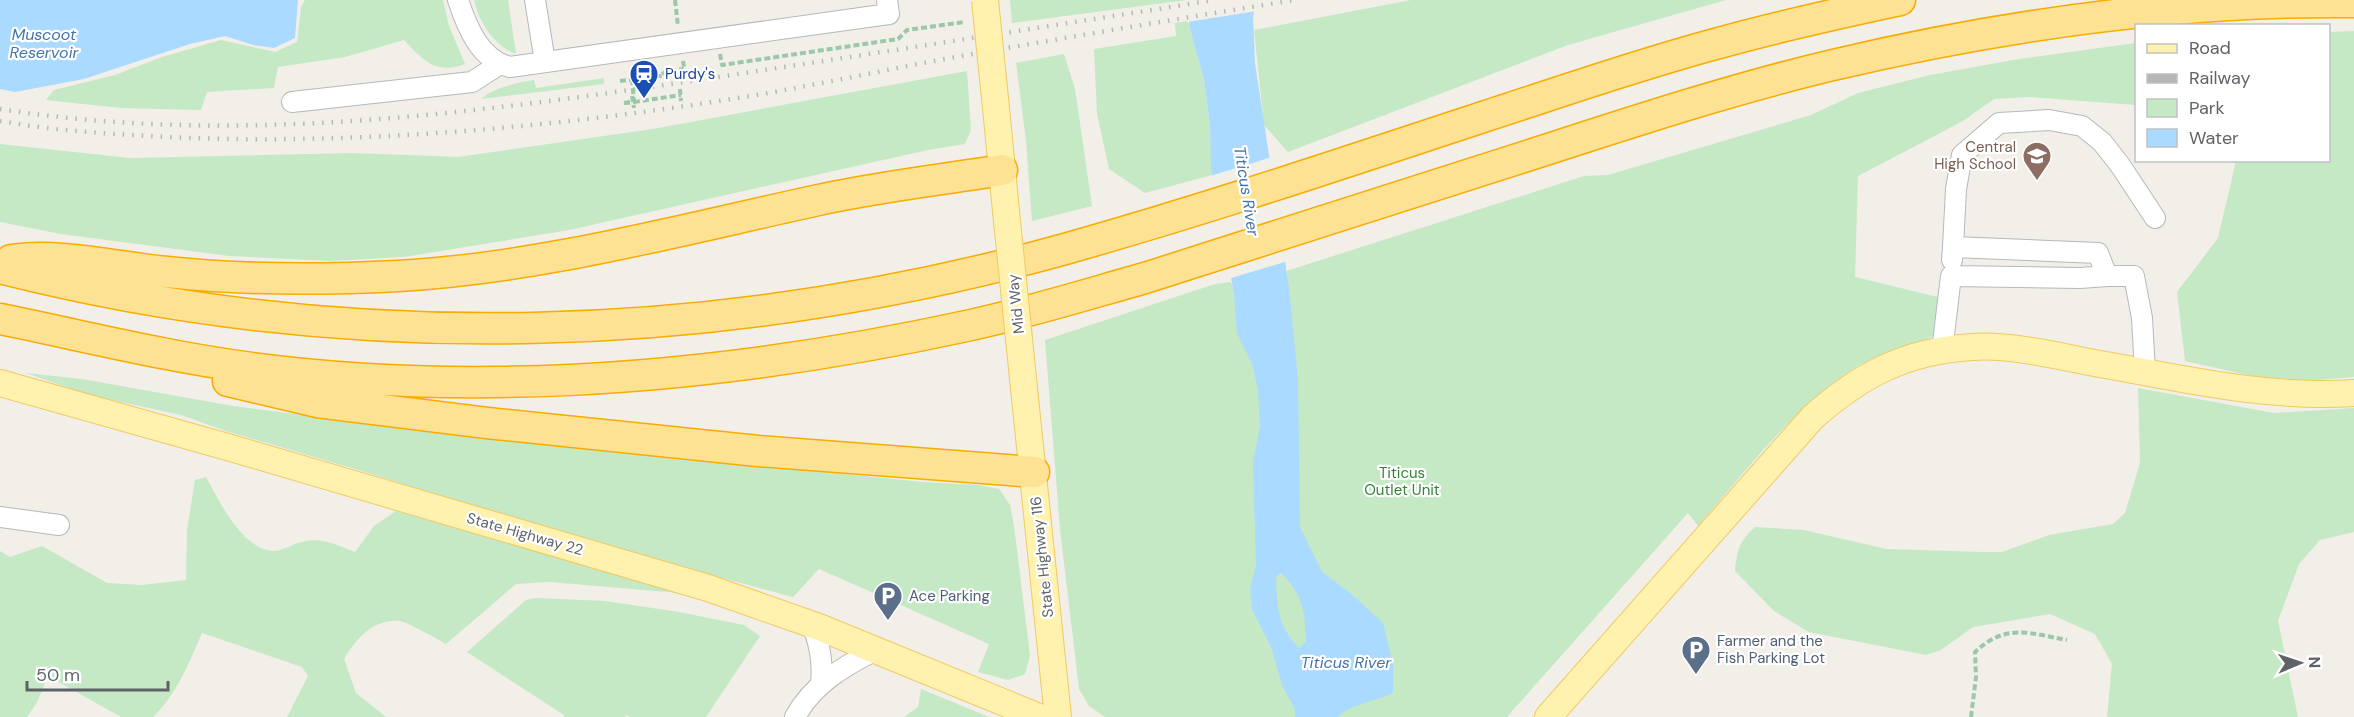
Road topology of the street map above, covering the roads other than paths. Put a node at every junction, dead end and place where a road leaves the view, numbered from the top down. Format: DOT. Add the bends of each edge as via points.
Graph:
graph roads {
  1 [pos="458,0"];
  2 [pos="535,0"];
  3 [pos="887,0"];
  4 [pos="985,0"];
  5 [pos="1900,0"];
  6 [pos="2354,3"];
  7 [pos="545,62"];
  8 [pos="500,64"];
  9 [pos="292,102"];
  10 [pos="1002,170"];
  11 [pos="2155,218"];
  12 [pos="1953,247"];
  13 [pos="0,262"];
  14 [pos="0,268"];
  15 [pos="1951,276"];
  16 [pos="2107,276"];
  17 [pos="0,320"];
  18 [pos="1942,351"];
  19 [pos="202,360"];
  20 [pos="2145,372"];
  21 [pos="0,383"];
  22 [pos="2354,393"];
  23 [pos="1025,398"];
  24 [pos="1034,472"];
  25 [pos="0,517"];
  26 [pos="59,525"];
  27 [pos="812,624"];
  28 [pos="876,650"];
  29 [pos="821,684"];
  30 [pos="795,717"];
  31 [pos="1039,717"];
  32 [pos="1058,717"];
  33 [pos="1548,717"];
  1 -- 8 [label="street" via="480,47"];
  2 -- 7 [label="street"];
  3 -- 7 [label="street" via="889,14"];
  4 -- 10 [label="main road, Mid Way, bridge"];
  5 -- 14 [label="highway" via="1641,65 1293,180 1078,245 862,296 671,321 566,329 467,330 364,326 162,304"];
  6 -- 19 [label="highway" via="2133,13 2033,26 1833,65 1647,117 1073,299 870,345 669,372 568,379 360,378"];
  7 -- 8 [label="street"];
  8 -- 9 [label="street" via="472,82"];
  10 -- 13 [label="highway" via="817,200 590,251 463,271 333,279 272,278 170,273 26,258"];
  10 -- 23 [label="main road, Mid Way, bridge"];
  11 -- 12 [label="street" via="2108,149 2082,126 2049,120 1999,123 1962,155"];
  12 -- 15 [label="street"];
  12 -- 16 [label="street" via="2098,253"];
  15 -- 16 [label="street"];
  15 -- 18 [label="street"];
  16 -- 20 [label="street" via="2134,276 2142,318"];
  17 -- 19 [label="highway"];
  18 -- 20 [label="main road" via="1974,346 2007,349"];
  18 -- 33 [label="main road" via="1884,367 1813,417"];
  19 -- 24 [label="highway" via="230,382 338,404 758,451"];
  20 -- 22 [label="main road" via="2265,391"];
  21 -- 27 [label="main road, State Highway 22" via="661,573"];
  23 -- 24 [label="main road, State Highway 116"];
  24 -- 32 [label="main road, State Highway 116"];
  25 -- 26 [label="street"];
  27 -- 28 [label="main road, State Highway 22"];
  27 -- 29 [label="street" via="823,662"];
  28 -- 29 [label="street"];
  28 -- 31 [label="main road, State Highway 22"];
  29 -- 30 [label="street" via="810,693"];
}
